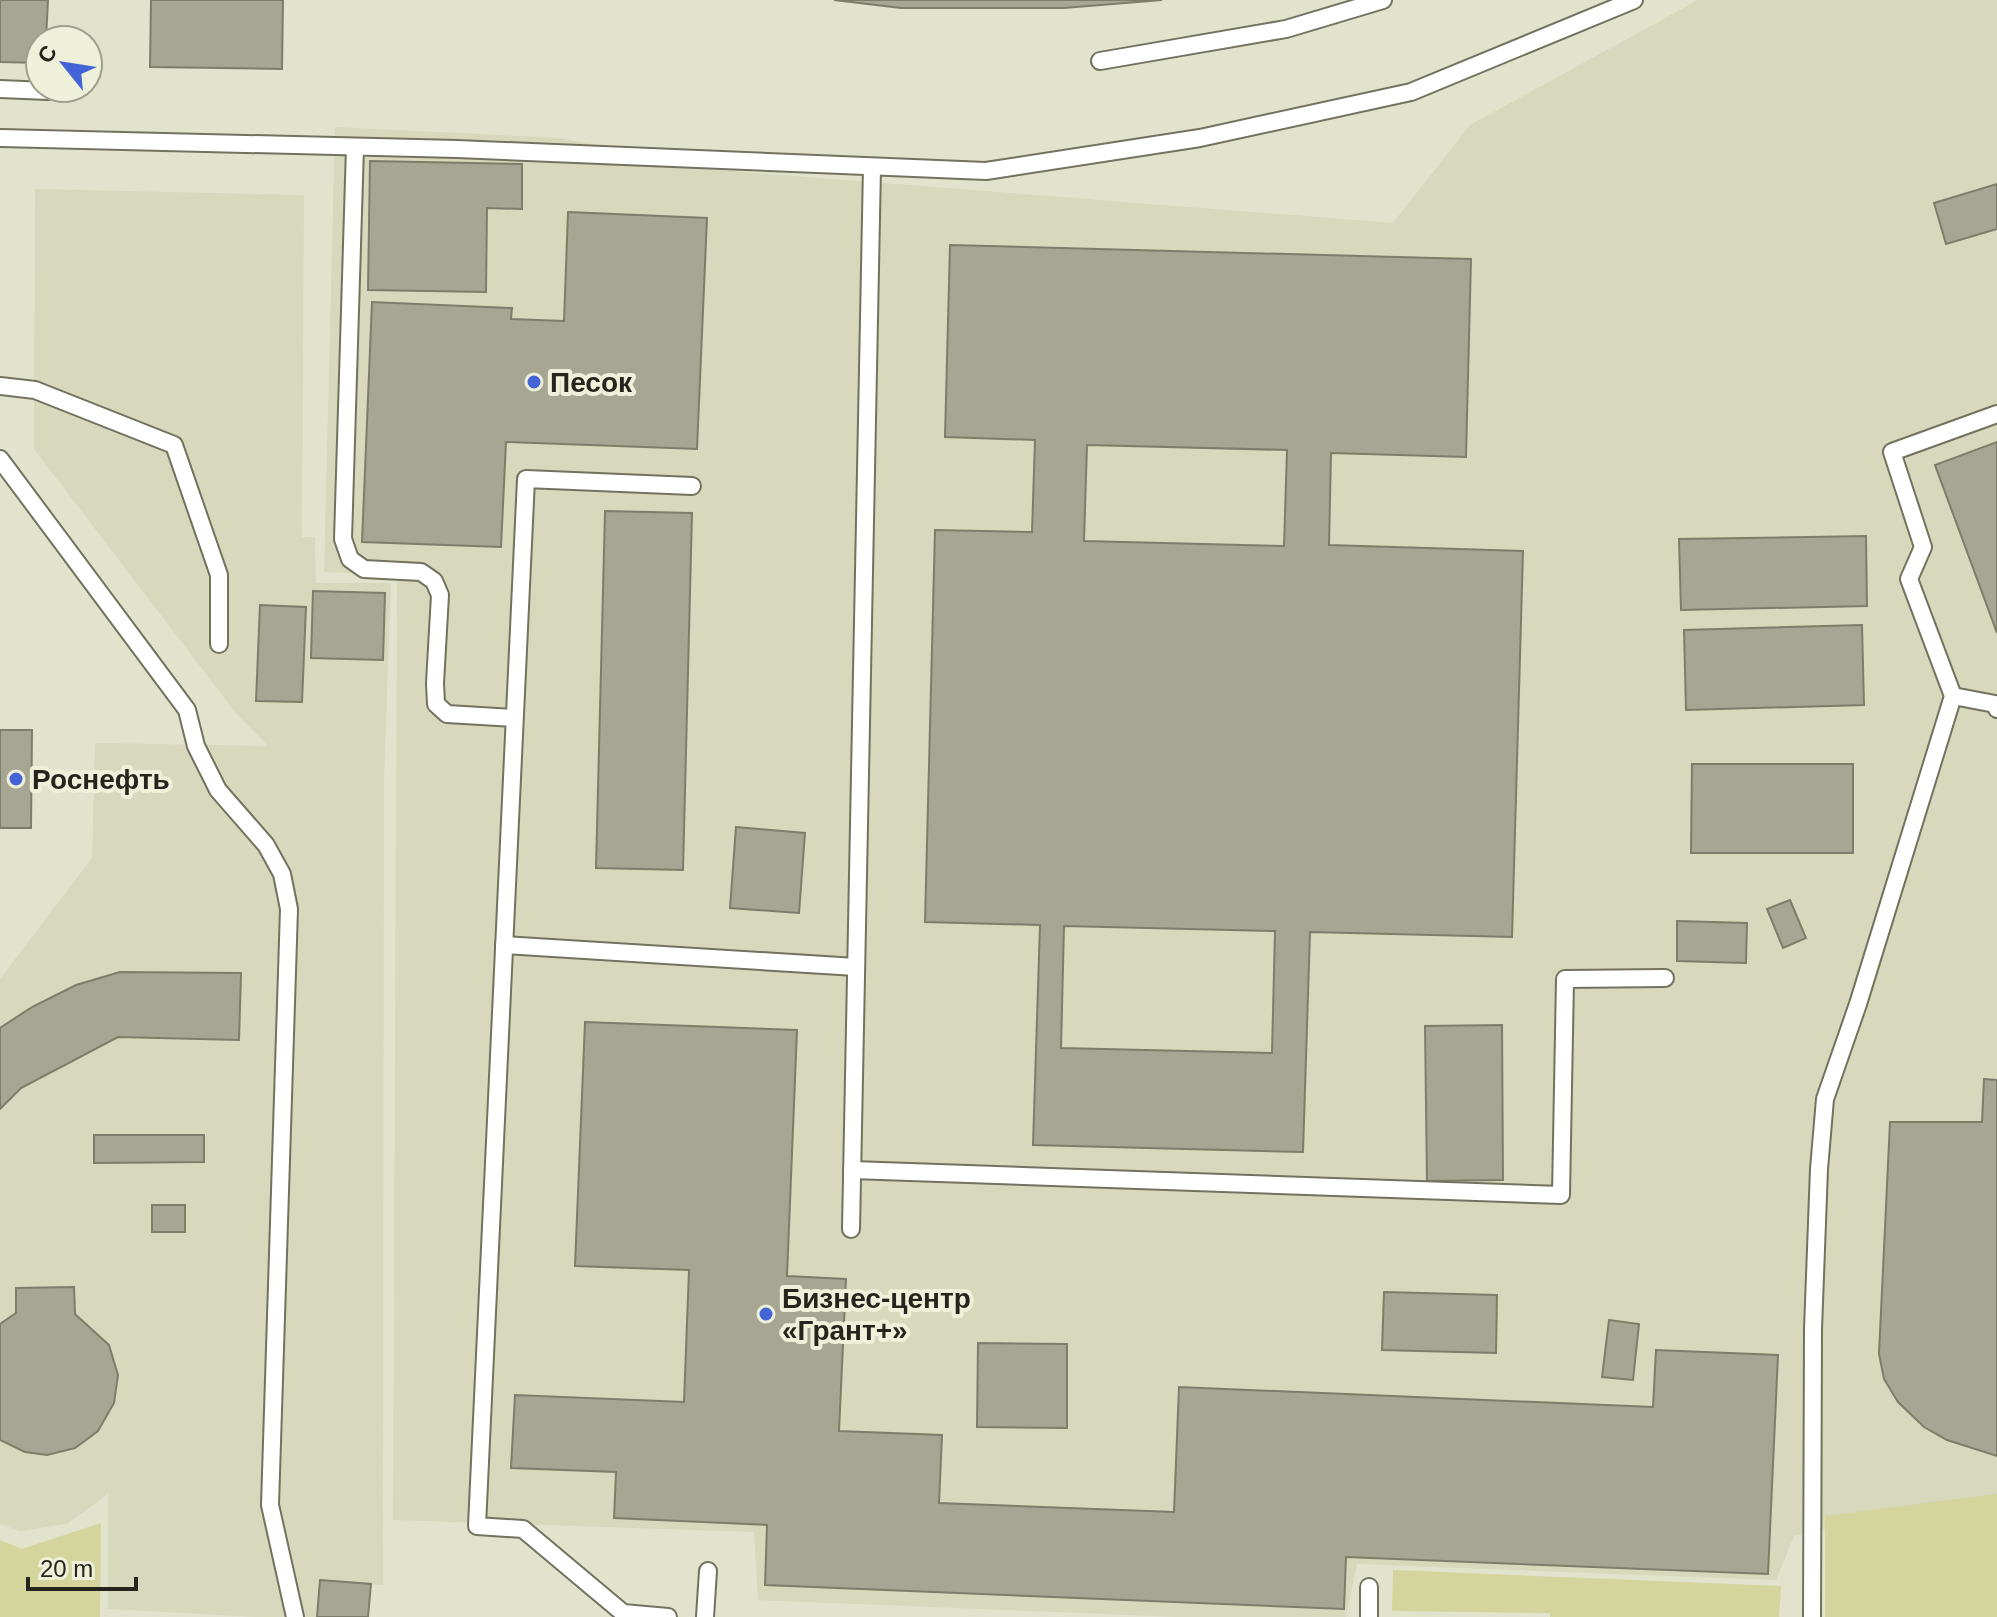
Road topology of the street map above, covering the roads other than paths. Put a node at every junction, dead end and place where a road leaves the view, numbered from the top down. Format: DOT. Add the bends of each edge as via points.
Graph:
graph roads {
  1 [pos="1383,0"];
  2 [pos="1634,0"];
  3 [pos="1100,61"];
  4 [pos="0,89"];
  5 [pos="24,90"];
  6 [pos="0,138"];
  7 [pos="355,147"];
  8 [pos="872,167"];
  9 [pos="0,386"];
  10 [pos="1997,414"];
  11 [pos="0,459"];
  12 [pos="692,486"];
  13 [pos="219,644"];
  14 [pos="1953,696"];
  15 [pos="1997,709"];
  16 [pos="514,718"];
  17 [pos="504,945"];
  18 [pos="856,967"];
  19 [pos="1665,978"];
  20 [pos="852,1170"];
  21 [pos="851,1229"];
  22 [pos="708,1571"];
  23 [pos="1369,1587"];
  24 [pos="295,1617"];
  25 [pos="668,1617"];
  26 [pos="705,1617"];
  27 [pos="1369,1617"];
  28 [pos="1812,1617"];
  1 -- 3 [label="lane" via="1286,29"];
  2 -- 8 [label="lane" via="1396,96 1200,138 986,171"];
  4 -- 5 [label="lane"];
  6 -- 7 [label="lane"];
  7 -- 8 [label="lane"];
  7 -- 16 [label="lane" via="343,539 350,559 364,569 421,572 434,581 440,595 436,704 447,714"];
  8 -- 18 [label="lane"];
  9 -- 13 [label="lane" via="35,390 174,445 219,575"];
  10 -- 14 [label="lane" via="1892,452 1923,547 1909,579"];
  11 -- 24 [label="lane" via="187,710 196,746 218,790 266,845 282,874 289,909 270,1505"];
  12 -- 16 [label="lane" via="526,479"];
  14 -- 15 [label="lane" via="1995,704"];
  14 -- 28 [label="lane" via="1825,1099 1813,1329"];
  16 -- 17 [label="lane"];
  17 -- 18 [label="lane"];
  17 -- 25 [label="lane" via="477,1526 523,1529 623,1613"];
  18 -- 20 [label="lane"];
  19 -- 20 [label="lane" via="1565,979 1561,1195"];
  20 -- 21 [label="lane"];
  22 -- 26 [label="lane"];
  23 -- 27 [label="lane"];
}
